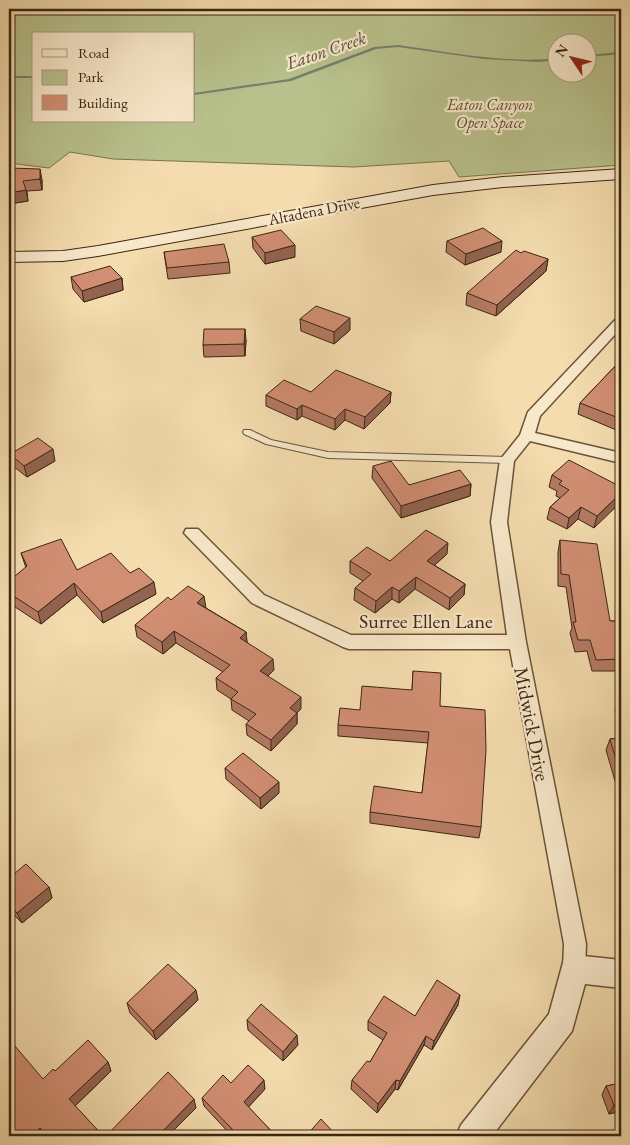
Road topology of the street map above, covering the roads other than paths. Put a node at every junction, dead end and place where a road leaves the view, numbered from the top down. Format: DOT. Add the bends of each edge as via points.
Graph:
graph roads {
  1 [pos="621,174"];
  2 [pos="9,257"];
  3 [pos="621,321"];
  4 [pos="247,432"];
  5 [pos="527,436"];
  6 [pos="621,458"];
  7 [pos="507,460"];
  8 [pos="192,533"];
  9 [pos="517,642"];
  10 [pos="574,970"];
  11 [pos="621,974"];
  12 [pos="472,1136"];
  1 -- 2 [label="main road, Altadena Drive" via="441,189 98,252"];
  3 -- 5 [label="street" via="532,415"];
  4 -- 7 [label="lane" via="269,442 328,455"];
  5 -- 6 [label="street"];
  5 -- 7 [label="street"];
  7 -- 9 [label="street, Midwick Drive" via="499,522"];
  8 -- 9 [label="street, Surree Ellen Lane" via="258,599 349,642"];
  9 -- 10 [label="street, Midwick Drive" via="574,944"];
  10 -- 11 [label="street"];
  10 -- 12 [label="street, Midwick Drive" via="562,1020"];
}
